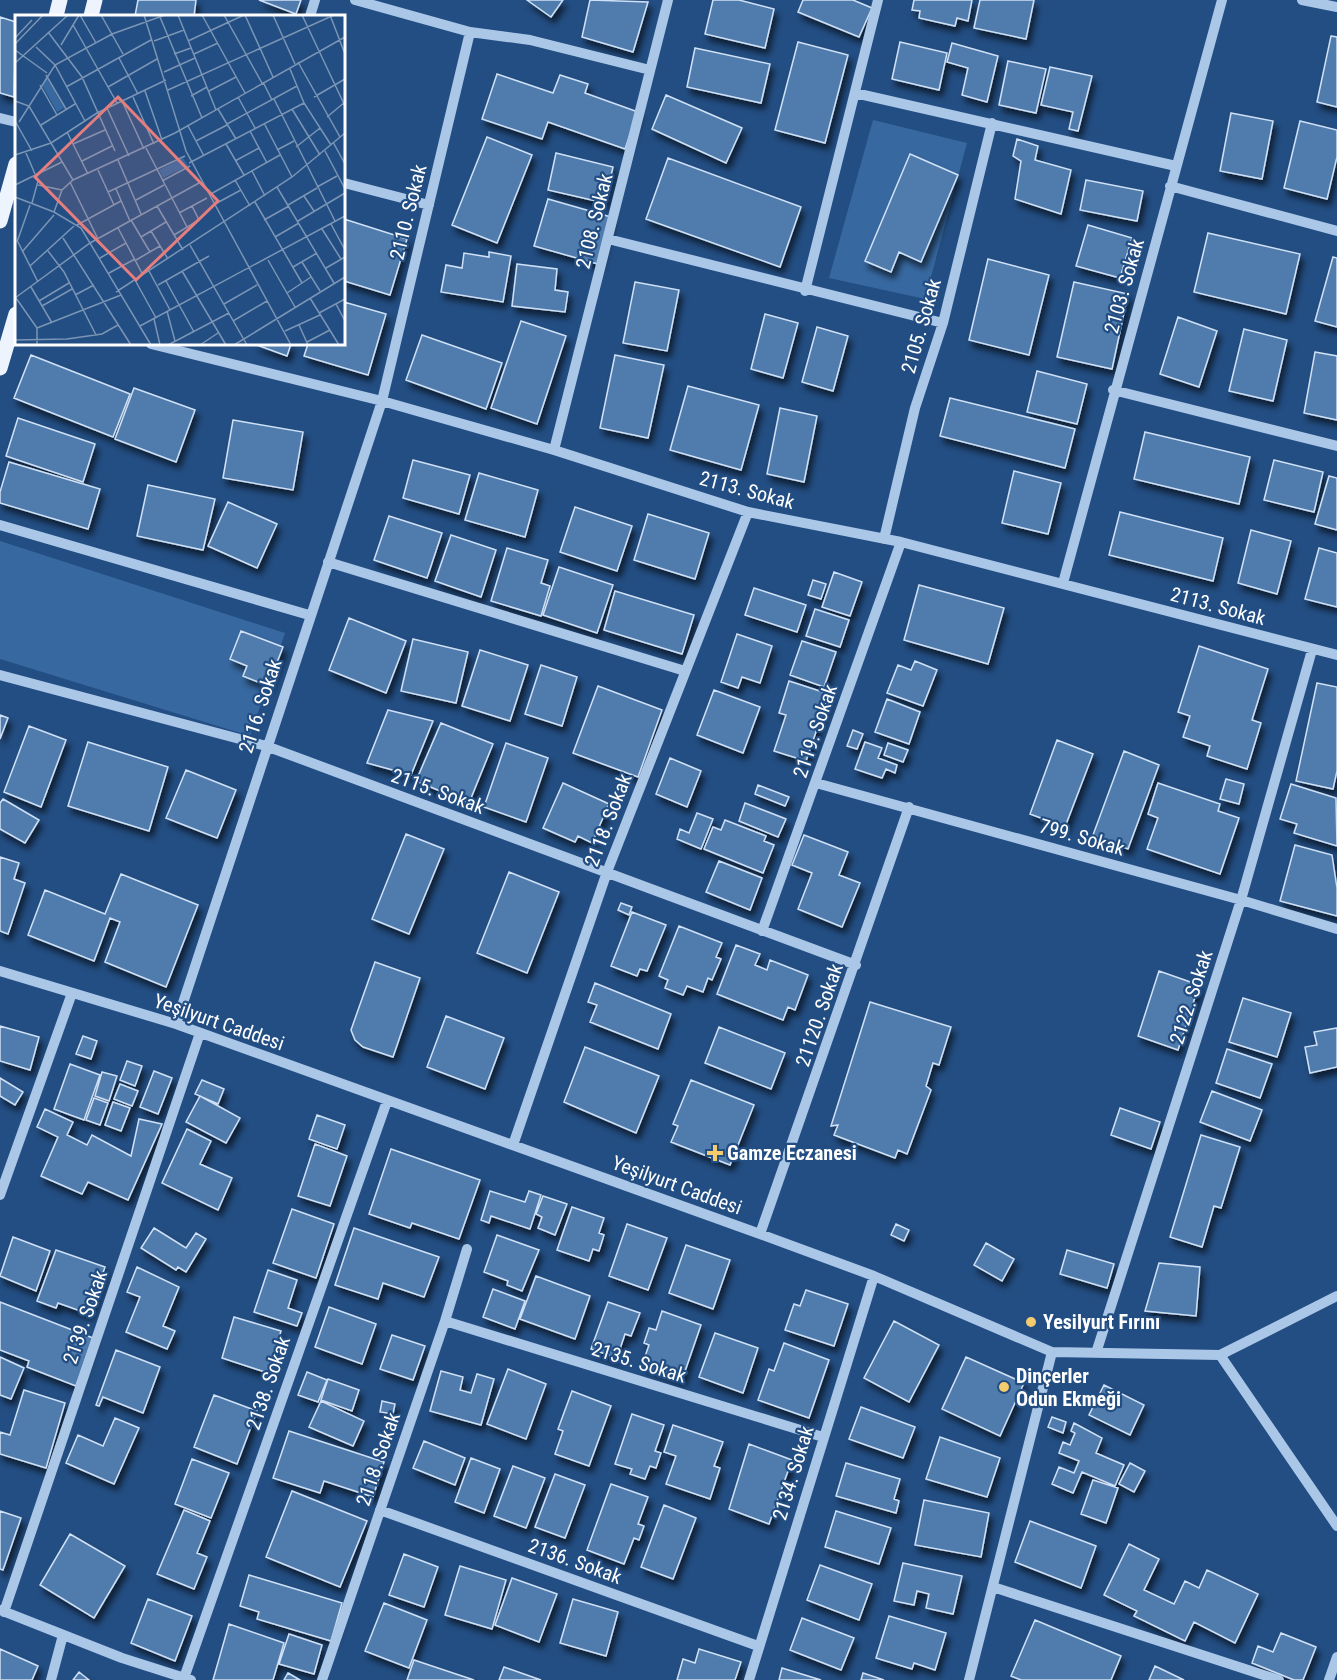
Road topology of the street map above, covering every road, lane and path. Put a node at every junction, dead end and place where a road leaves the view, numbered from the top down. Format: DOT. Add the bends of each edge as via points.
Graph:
graph roads {
  1 [pos="60,0"];
  2 [pos="95,0"];
  3 [pos="315,0"];
  4 [pos="355,0"];
  5 [pos="668,0"];
  6 [pos="878,0"];
  7 [pos="1222,0"];
  8 [pos="1302,0"];
  9 [pos="1337,7"];
  10 [pos="56,15"];
  11 [pos="91,15"];
  12 [pos="310,15"];
  13 [pos="470,32"];
  14 [pos="650,70"];
  15 [pos="855,93"];
  16 [pos="0,118"];
  17 [pos="15,122"];
  18 [pos="992,123"];
  19 [pos="1176,166"];
  20 [pos="15,168"];
  21 [pos="345,183"];
  22 [pos="1170,186"];
  23 [pos="429,205"];
  24 [pos="0,221"];
  25 [pos="1337,231"];
  26 [pos="608,239"];
  27 [pos="805,291"];
  28 [pos="15,317"];
  29 [pos="943,323"];
  30 [pos="155,345"];
  31 [pos="0,368"];
  32 [pos="1113,390"];
  33 [pos="382,401"];
  34 [pos="1337,446"];
  35 [pos="554,450"];
  36 [pos="748,512"];
  37 [pos="0,525"];
  38 [pos="884,539"];
  39 [pos="901,542"];
  40 [pos="328,562"];
  41 [pos="1063,583"];
  42 [pos="309,615"];
  43 [pos="1312,650"];
  44 [pos="1337,655"];
  45 [pos="685,671"];
  46 [pos="0,675"];
  47 [pos="266,746"];
  48 [pos="816,783"];
  49 [pos="909,807"];
  50 [pos="607,872"];
  51 [pos="1241,900"];
  52 [pos="1337,929"];
  53 [pos="762,931"];
  54 [pos="856,965"];
  55 [pos="0,971"];
  56 [pos="72,993"];
  57 [pos="176,1024"];
  58 [pos="200,1033"];
  59 [pos="387,1101"];
  60 [pos="513,1145"];
  61 [pos="0,1195"];
  62 [pos="760,1234"];
  63 [pos="467,1249"];
  64 [pos="874,1276"];
  65 [pos="1337,1296"];
  66 [pos="445,1321"];
  67 [pos="1052,1352"];
  68 [pos="1096,1353"];
  69 [pos="1220,1355"];
  70 [pos="823,1437"];
  71 [pos="380,1510"];
  72 [pos="1337,1526"];
  73 [pos="993,1587"];
  74 [pos="2,1611"];
  75 [pos="63,1635"];
  76 [pos="758,1646"];
  77 [pos="1337,1657"];
  78 [pos="188,1679"];
  79 [pos="51,1680"];
  80 [pos="322,1680"];
  81 [pos="749,1680"];
  82 [pos="969,1680"];
  83 [pos="1279,1680"];
  84 [pos="1329,1680"];
  1 -- 10 [label="main road"];
  2 -- 11 [label="main road"];
  3 -- 12 [label="street"];
  4 -- 13 [label="street"];
  5 -- 14 [label="street, 2108. Sokak"];
  6 -- 15 [label="street"];
  7 -- 19 [label="street, 2103. Sokak"];
  8 -- 9 [label="street"];
  13 -- 14 [label="street" via="530,40"];
  13 -- 23 [label="street, 2110. Sokak"];
  14 -- 26 [label="street, 2108. Sokak"];
  15 -- 18 [label="street"];
  15 -- 27 [label="street"];
  16 -- 17 [label="street"];
  18 -- 19 [label="street"];
  18 -- 29 [label="street, 2105. Sokak"];
  19 -- 22 [label="street, 2103. Sokak"];
  20 -- 24 [label="main road"];
  21 -- 23 [label="street"];
  22 -- 25 [label="street"];
  22 -- 32 [label="street, 2103. Sokak"];
  23 -- 33 [label="street, 2110. Sokak"];
  26 -- 27 [label="street"];
  26 -- 35 [label="street, 2108. Sokak"];
  27 -- 29 [label="street"];
  28 -- 31 [label="main road"];
  29 -- 38 [label="street, 2105. Sokak" via="915,408"];
  30 -- 33 [label="street, 2113. Sokak"];
  32 -- 34 [label="street"];
  32 -- 41 [label="street, 2103. Sokak"];
  33 -- 35 [label="street, 2113. Sokak"];
  33 -- 40 [label="street, 2116. Sokak"];
  35 -- 36 [label="street, 2113. Sokak"];
  36 -- 38 [label="street, 2113. Sokak"];
  36 -- 45 [label="street, 2118. Sokak"];
  37 -- 42 [label="street"];
  38 -- 39 [label="street, 2113. Sokak"];
  39 -- 41 [label="street, 2113. Sokak"];
  39 -- 48 [label="street, 2119. Sokak"];
  40 -- 42 [label="street, 2116. Sokak"];
  40 -- 45 [label="street"];
  41 -- 43 [label="street, 2113. Sokak"];
  42 -- 47 [label="street, 2116. Sokak"];
  43 -- 44 [label="street, 2113. Sokak"];
  43 -- 51 [label="street, 2122. Sokak"];
  45 -- 50 [label="street, 2118. Sokak"];
  46 -- 47 [label="street, 2115. Sokak"];
  47 -- 50 [label="street, 2115. Sokak"];
  47 -- 57 [label="street, 2116. Sokak"];
  48 -- 49 [label="street, 799. Sokak"];
  48 -- 53 [label="street, 2119. Sokak"];
  49 -- 51 [label="street, 799. Sokak"];
  49 -- 54 [label="street, 21120. Sokak"];
  50 -- 53 [label="street, 2115. Sokak"];
  50 -- 60 [label="street, 2118. Sokak"];
  51 -- 52 [label="street, 799. Sokak"];
  51 -- 68 [label="street, 2122. Sokak"];
  53 -- 54 [label="street, 2115. Sokak"];
  54 -- 62 [label="street, 21120. Sokak"];
  55 -- 56 [label="street, Yeşilyurt Caddesi"];
  56 -- 57 [label="street, Yeşilyurt Caddesi"];
  56 -- 61 [label="street"];
  57 -- 58 [label="street, Yeşilyurt Caddesi"];
  58 -- 59 [label="street, Yeşilyurt Caddesi"];
  58 -- 74 [label="street, 2139. Sokak"];
  59 -- 60 [label="street, Yeşilyurt Caddesi"];
  59 -- 78 [label="street, 2138. Sokak"];
  60 -- 62 [label="street, Yeşilyurt Caddesi"];
  62 -- 64 [label="street, Yeşilyurt Caddesi"];
  63 -- 66 [label="street, 2118. Sokak"];
  64 -- 67 [label="street, Yeşilyurt Caddesi"];
  64 -- 70 [label="street, 2134. Sokak"];
  65 -- 69 [label="street, Yeşilyurt Caddesi"];
  66 -- 70 [label="street, 2135. Sokak"];
  66 -- 71 [label="street, 2118. Sokak"];
  67 -- 68 [label="street, Yeşilyurt Caddesi"];
  67 -- 73 [label="street"];
  68 -- 69 [label="street, Yeşilyurt Caddesi"];
  69 -- 72 [label="street"];
  70 -- 76 [label="street, 2134. Sokak"];
  71 -- 76 [label="street, 2136. Sokak"];
  71 -- 80 [label="street, 2118. Sokak"];
  73 -- 82 [label="street"];
  73 -- 83 [label="street"];
  74 -- 75 [label="street"];
  75 -- 78 [label="street"];
  75 -- 79 [label="street"];
  76 -- 81 [label="street, 2134. Sokak"];
  77 -- 84 [label="street"];
}
